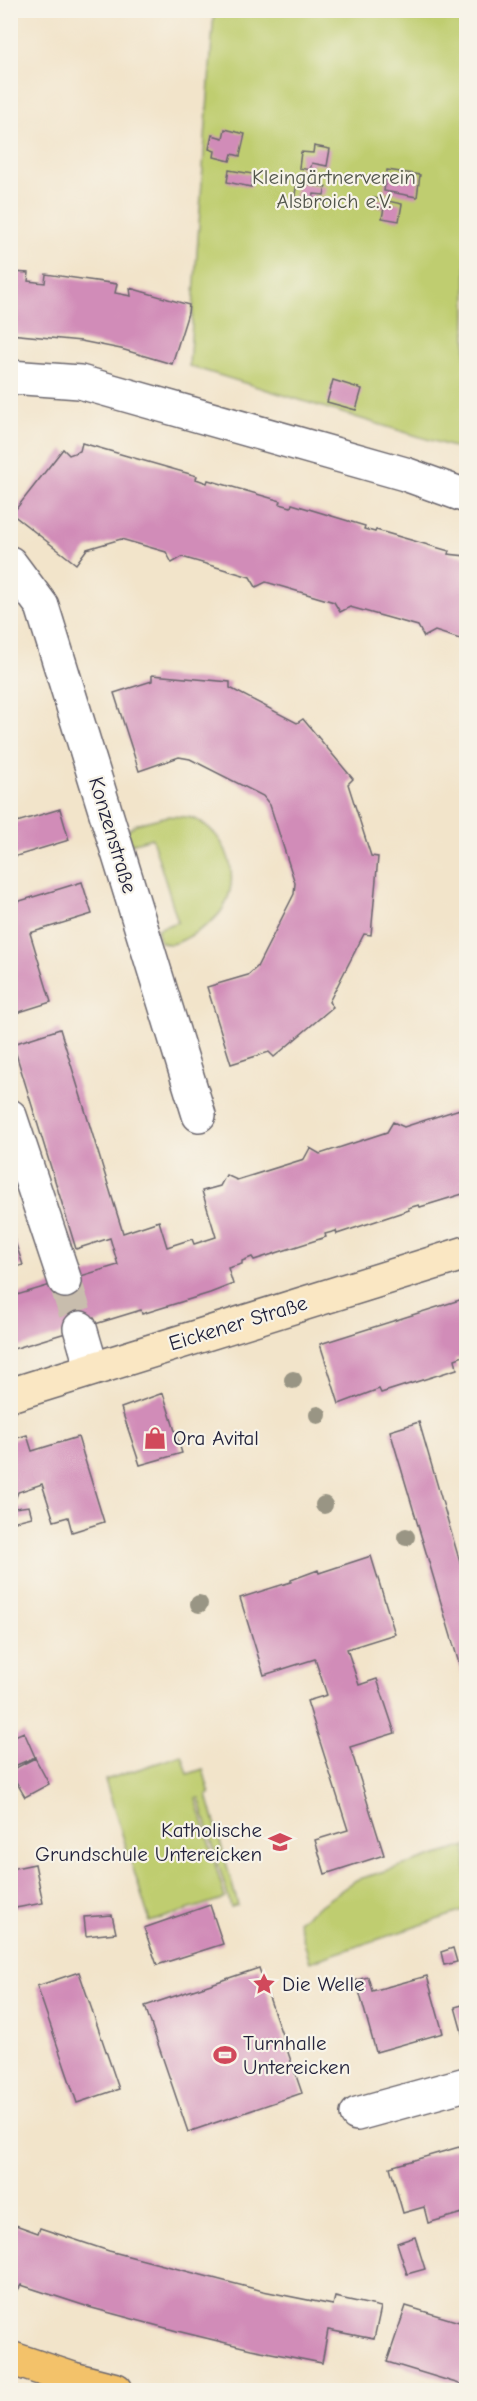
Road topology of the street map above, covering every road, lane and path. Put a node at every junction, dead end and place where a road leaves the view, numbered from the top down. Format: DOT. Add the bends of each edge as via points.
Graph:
graph roads {
  1 [pos="10,378"];
  2 [pos="466,496"];
  3 [pos="10,563"];
  4 [pos="199,1115"];
  5 [pos="10,1116"];
  6 [pos="466,1253"];
  7 [pos="64,1281"];
  8 [pos="80,1328"];
  9 [pos="92,1369"];
  10 [pos="10,1395"];
  11 [pos="466,2084"];
  12 [pos="357,2114"];
  13 [pos="10,2358"];
  14 [pos="116,2391"];
  1 -- 2 [label="street" via="80,382 405,474"];
  3 -- 4 [label="street, Konzenstraße" via="42,606"];
  5 -- 7 [label="street"];
  6 -- 9 [label="street, Eickener Straße"];
  8 -- 9 [label="street"];
  9 -- 10 [label="street, Eickener Straße"];
  11 -- 12 [label="street"];
  13 -- 14 [label="main road"];
}
